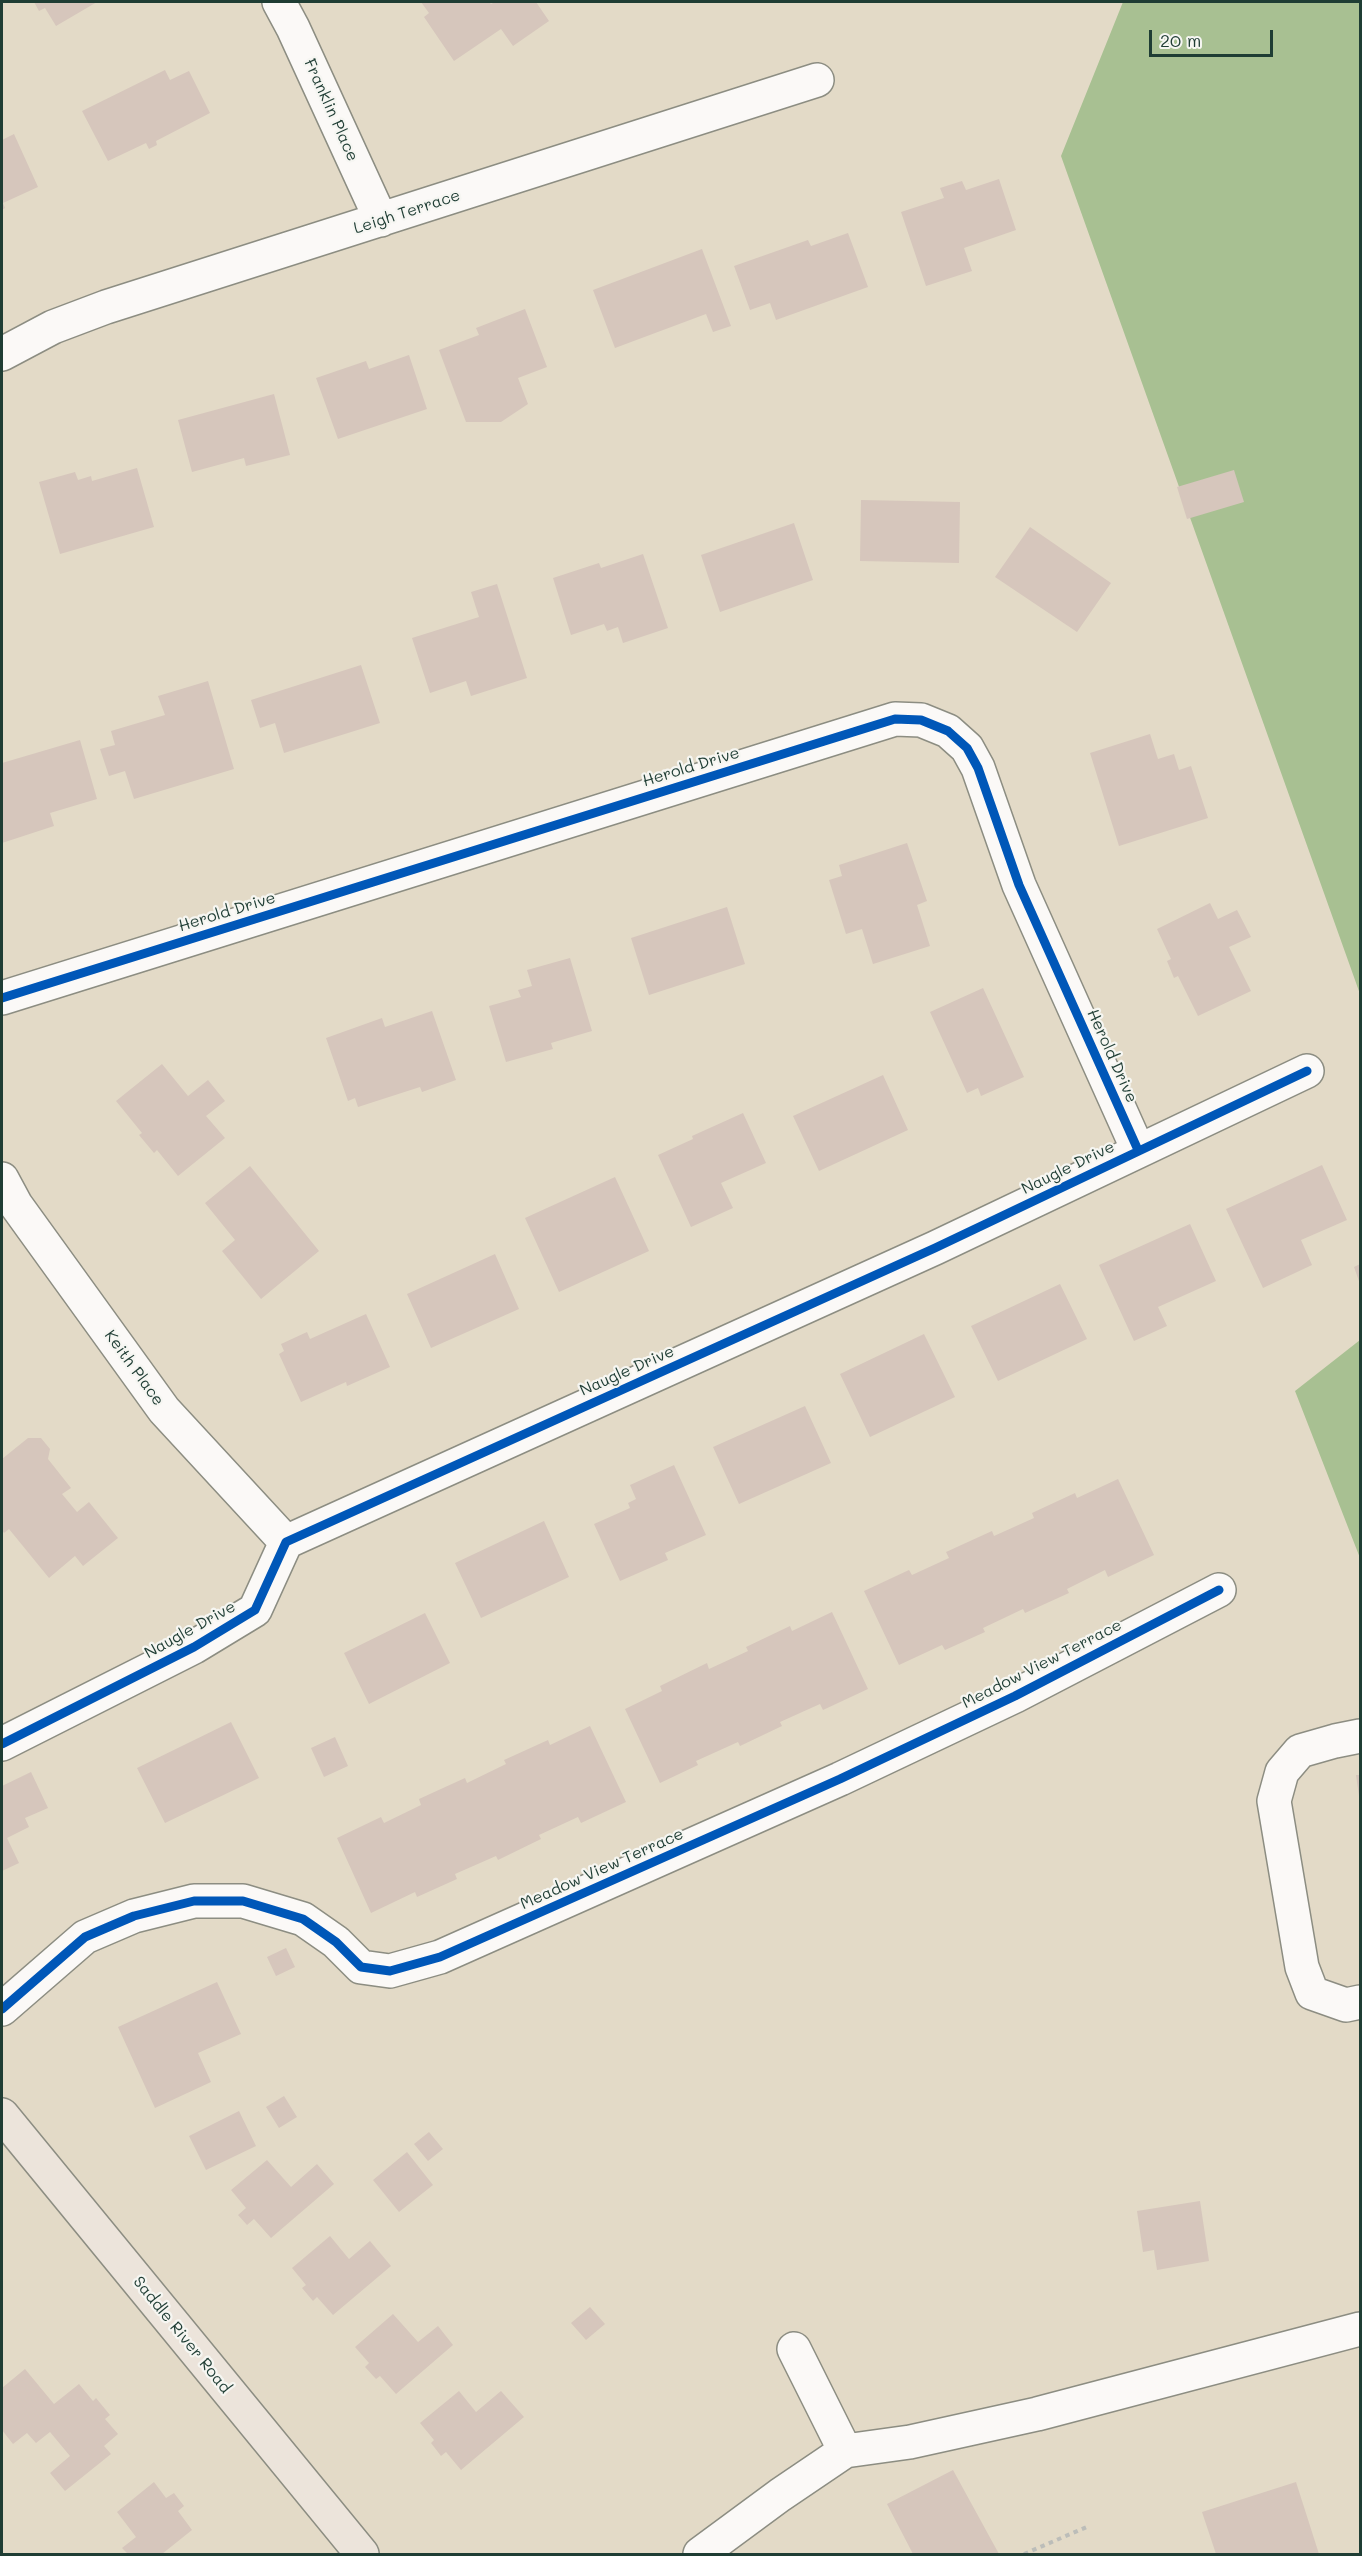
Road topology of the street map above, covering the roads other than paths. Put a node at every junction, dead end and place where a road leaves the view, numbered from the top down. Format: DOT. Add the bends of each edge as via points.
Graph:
graph roads {
  1 [pos="279,2"];
  2 [pos="816,80"];
  3 [pos="381,220"];
  4 [pos="2,354"];
  5 [pos="2,998"];
  6 [pos="1307,1071"];
  7 [pos="1138,1150"];
  8 [pos="2,1179"];
  9 [pos="286,1542"];
  10 [pos="1219,1590"];
  11 [pos="1360,1736"];
  12 [pos="2,1744"];
  13 [pos="1360,2002"];
  14 [pos="2,2010"];
  15 [pos="2,2115"];
  16 [pos="1360,2329"];
  17 [pos="794,2349"];
  18 [pos="845,2451"];
  19 [pos="362,2554"];
  20 [pos="700,2554"];
  1 -- 3 [label="street, Franklin Place"];
  2 -- 3 [label="street, Leigh Terrace"];
  3 -- 4 [label="street, Leigh Terrace" via="106,307 53,327"];
  5 -- 7 [label="street, Herold Drive" via="895,719 921,720 948,731 967,748 978,768 1018,885"];
  6 -- 7 [label="street, Naugle Drive"];
  7 -- 9 [label="street, Naugle Drive" via="935,1248"];
  8 -- 9 [label="street, Keith Place" via="16,1205 164,1410"];
  9 -- 12 [label="street, Naugle Drive" via="255,1610 194,1647"];
  10 -- 14 [label="street, Meadow View Terrace" via="1015,1696 840,1779 440,1957 390,1971 362,1966 303,1920 243,1901 194,1901 134,1916 86,1937"];
  11 -- 13 [label="street" via="1300,1751 1282,1772 1274,1801 1302,1967 1312,1993 1346,2005"];
  15 -- 19 [label="main road, Saddle River Road"];
  16 -- 18 [label="street" via="1053,2422"];
  17 -- 18 [label="street"];
  18 -- 20 [label="street"];
}
